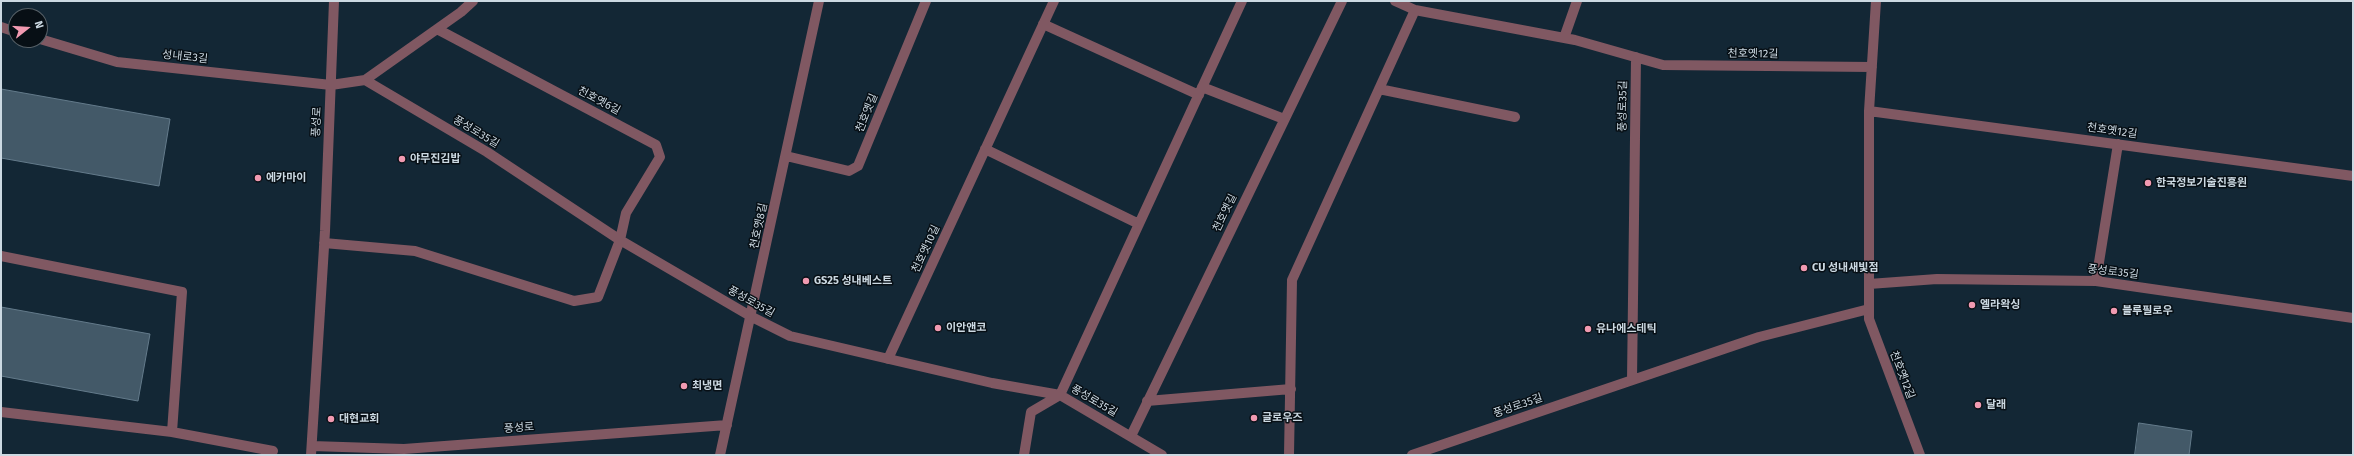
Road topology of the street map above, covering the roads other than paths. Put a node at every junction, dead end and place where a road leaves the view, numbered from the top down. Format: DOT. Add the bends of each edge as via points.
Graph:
graph roads {
  1 [pos="334,1"];
  2 [pos="474,1"];
  3 [pos="819,1"];
  4 [pos="926,1"];
  5 [pos="1054,1"];
  6 [pos="1242,1"];
  7 [pos="1342,1"];
  8 [pos="1395,1"];
  9 [pos="1577,1"];
  10 [pos="1876,1"];
  11 [pos="1415,10"];
  12 [pos="1043,24"];
  13 [pos="437,29"];
  14 [pos="1564,38"];
  15 [pos="48,41"];
  16 [pos="1636,57"];
  17 [pos="1872,67"];
  18 [pos="365,80"];
  19 [pos="331,85"];
  20 [pos="1379,89"];
  21 [pos="1201,91"];
  22 [pos="1869,111"];
  23 [pos="1515,117"];
  24 [pos="1284,119"];
  25 [pos="2118,144"];
  26 [pos="985,149"];
  27 [pos="786,156"];
  28 [pos="2353,176"];
  29 [pos="1139,224"];
  30 [pos="620,240"];
  31 [pos="324,243"];
  32 [pos="1,256"];
  33 [pos="2096,281"];
  34 [pos="1869,284"];
  35 [pos="1869,309"];
  36 [pos="752,317"];
  37 [pos="2353,318"];
  38 [pos="888,359"];
  39 [pos="1632,380"];
  40 [pos="1291,389"];
  41 [pos="1060,395"];
  42 [pos="1148,401"];
  43 [pos="1,412"];
  44 [pos="727,425"];
  45 [pos="172,432"];
  46 [pos="1131,436"];
  47 [pos="273,451"];
  48 [pos="311,451"];
  49 [pos="720,455"];
  50 [pos="1024,455"];
  51 [pos="1162,455"];
  52 [pos="1289,455"];
  53 [pos="1412,455"];
  54 [pos="1920,455"];
  1 -- 19 [label="street, 풍성로"];
  2 -- 13 [label="street"];
  3 -- 27 [label="street, 천호옛8길"];
  4 -- 27 [label="street, 천호옛길" via="858,166 849,171"];
  5 -- 12 [label="street, 천호옛10길"];
  6 -- 21 [label="street"];
  7 -- 24 [label="street, 천호옛길"];
  8 -- 11 [label="street"];
  9 -- 14 [label="street"];
  10 -- 17 [label="street, 천호옛12길"];
  11 -- 14 [label="street"];
  11 -- 20 [label="street"];
  12 -- 21 [label="street"];
  12 -- 26 [label="street, 천호옛10길"];
  13 -- 18 [label="street"];
  13 -- 30 [label="street, 천호옛6길" via="656,145 660,157 626,213"];
  14 -- 16 [label="street"];
  15 -- 19 [label="street, 성내로3길" via="117,62"];
  16 -- 17 [label="street, 천호옛12길" via="1663,65"];
  16 -- 39 [label="street, 풍성로35길"];
  17 -- 22 [label="street, 천호옛12길"];
  18 -- 19 [label="street"];
  18 -- 30 [label="street, 풍성로35길" via="487,152"];
  19 -- 31 [label="street, 풍성로"];
  20 -- 23 [label="street"];
  20 -- 40 [label="street" via="1292,280"];
  21 -- 24 [label="street"];
  21 -- 29 [label="street"];
  22 -- 25 [label="street, 천호옛12길"];
  22 -- 34 [label="street, 천호옛12길"];
  24 -- 42 [label="street, 천호옛길"];
  25 -- 28 [label="street, 천호옛12길"];
  25 -- 33 [label="street"];
  26 -- 29 [label="street"];
  26 -- 38 [label="street, 천호옛10길"];
  27 -- 36 [label="street, 천호옛8길"];
  29 -- 41 [label="street"];
  30 -- 31 [label="street" via="598,296 574,301 415,251"];
  30 -- 36 [label="street, 풍성로35길"];
  31 -- 48 [label="street, 풍성로"];
  32 -- 45 [label="street" via="182,292"];
  33 -- 34 [label="street, 풍성로35길" via="1937,279"];
  33 -- 37 [label="street, 풍성로35길"];
  34 -- 35 [label="street, 천호옛12길"];
  35 -- 39 [label="street, 풍성로35길" via="1759,337"];
  35 -- 54 [label="street, 천호옛12길" via="1869,319"];
  36 -- 38 [label="street, 풍성로35길" via="790,336"];
  36 -- 44 [label="street, 천호옛8길"];
  38 -- 41 [label="street, 풍성로35길" via="992,383"];
  39 -- 53 [label="street, 풍성로35길"];
  40 -- 42 [label="street"];
  40 -- 52 [label="street"];
  41 -- 46 [label="street, 풍성로35길"];
  41 -- 50 [label="street" via="1032,412"];
  42 -- 46 [label="street, 천호옛길"];
  43 -- 45 [label="street"];
  44 -- 48 [label="street, 풍성로" via="404,449"];
  44 -- 49 [label="street, 천호옛8길"];
  45 -- 47 [label="street"];
  46 -- 51 [label="street, 풍성로35길"];
}
